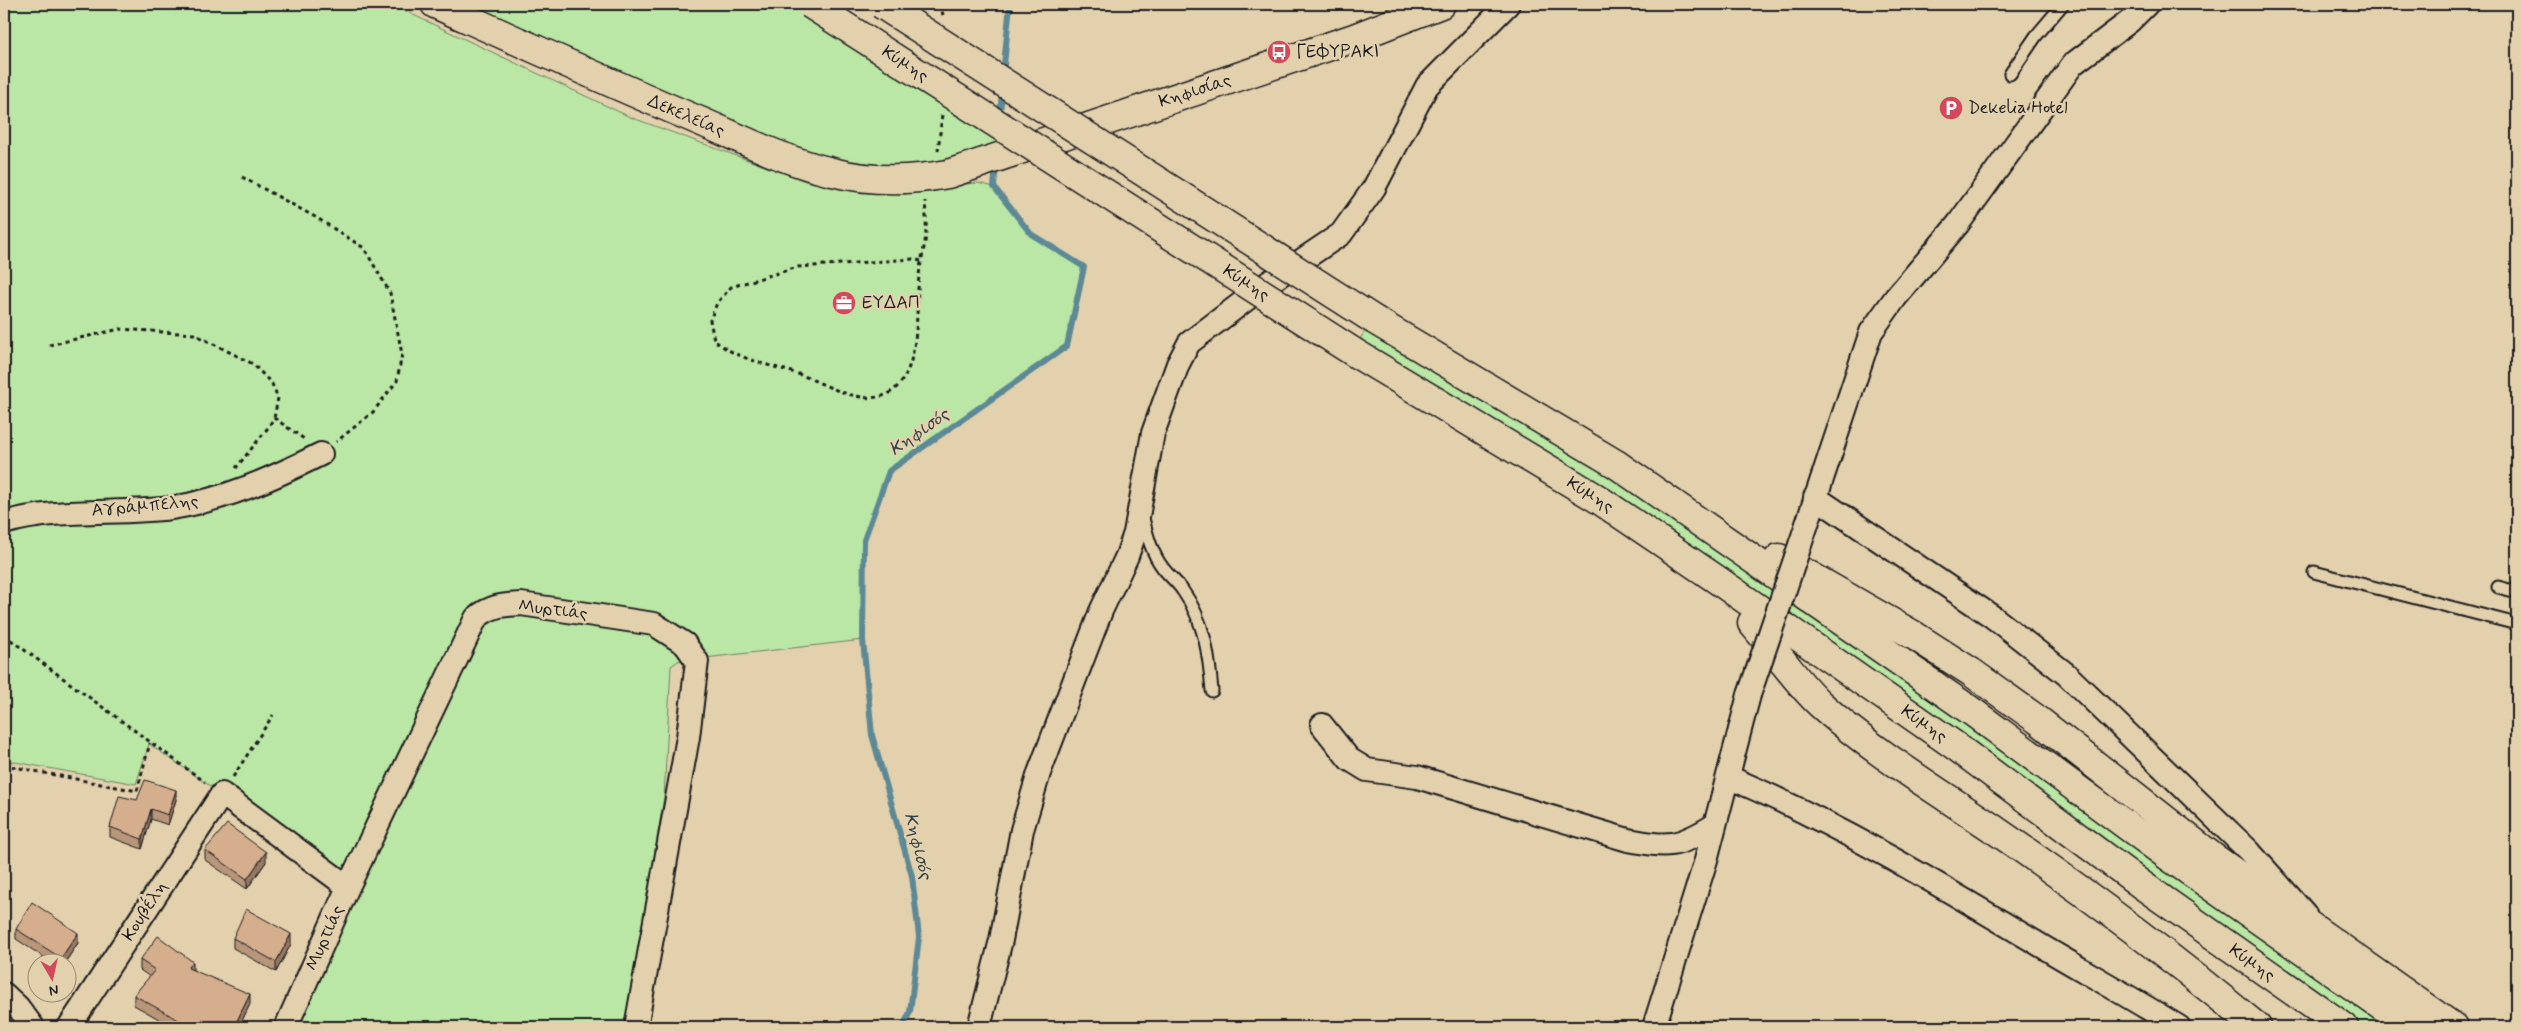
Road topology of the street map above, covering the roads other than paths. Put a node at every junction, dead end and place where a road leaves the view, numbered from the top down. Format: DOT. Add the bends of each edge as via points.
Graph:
graph roads {
  1 [pos="435,4"];
  2 [pos="810,4"];
  3 [pos="881,4"];
  4 [pos="1441,4"];
  5 [pos="1508,4"];
  6 [pos="2063,4"];
  7 [pos="2147,4"];
  8 [pos="2010,74"];
  9 [pos="936,176"];
  10 [pos="321,454"];
  11 [pos="1816,497"];
  12 [pos="1141,504"];
  13 [pos="4,523"];
  14 [pos="1734,545"];
  15 [pos="2314,572"];
  16 [pos="1716,579"];
  17 [pos="2498,587"];
  18 [pos="2517,592"];
  19 [pos="2517,624"];
  20 [pos="1212,691"];
  21 [pos="1322,725"];
  22 [pos="1728,777"];
  23 [pos="1713,826"];
  24 [pos="348,887"];
  25 [pos="2328,941"];
  26 [pos="4,994"];
  27 [pos="33,1027"];
  28 [pos="69,1027"];
  29 [pos="286,1027"];
  30 [pos="636,1027"];
  31 [pos="979,1027"];
  32 [pos="1654,1027"];
  33 [pos="2179,1027"];
  34 [pos="2258,1027"];
  35 [pos="2344,1027"];
  36 [pos="2411,1027"];
  37 [pos="2453,1027"];
  1 -- 9 [label="main road, Δεκελείας" via="644,98 808,165 864,178"];
  2 -- 16 [label="main road, Κύμης, bridge" via="1355,353 1598,499"];
  3 -- 14 [label="main road, bridge" via="1376,320 1616,464"];
  4 -- 9 [label="main road, Κηφισίας" via="1322,49"];
  5 -- 12 [label="street" via="1427,86 1374,188 1341,234 1268,283 1189,343 1174,373 1153,433"];
  6 -- 8 [label="lane"];
  7 -- 11 [label="street" via="2073,64 1958,224 1871,332"];
  10 -- 13 [label="street, Αγράμπελης" via="272,479 170,508 80,513"];
  11 -- 22 [label="street, bridge" via="1749,695"];
  11 -- 25 [label="street" via="1993,617 2066,674 2248,850"];
  12 -- 20 [label="lane" via="1148,537 1161,567 1183,591 1198,618 1209,650"];
  12 -- 31 [label="street" via="1127,556 1101,611 1039,773 1022,830 1001,940"];
  14 -- 25 [label="main road" via="1781,558 1916,636 1971,672 2038,720 2207,853"];
  14 -- 36 [label="main road" via="1974,712 2168,856"];
  15 -- 19 [label="lane"];
  16 -- 34 [label="main road" via="1819,703 1872,746 1999,833 2194,975"];
  16 -- 35 [label="main road, Κύμης" via="1954,745 2127,874"];
  17 -- 18 [label="lane"];
  21 -- 23 [label="street" via="1349,760 1367,770 1417,777 1628,840 1676,845"];
  22 -- 23 [label="street"];
  22 -- 33 [label="street" via="1780,799 1874,848"];
  23 -- 32 [label="street" via="1706,860"];
  24 -- 28 [label="street, Κουβέλη" via="222,794"];
  24 -- 29 [label="street, Μυρτιάς"];
  24 -- 30 [label="street, Μυρτιάς" via="476,618 485,610 499,605 521,604 654,624 685,644 697,661 688,738"];
  25 -- 37 [label="main road"];
  26 -- 27 [label="street"];
}
